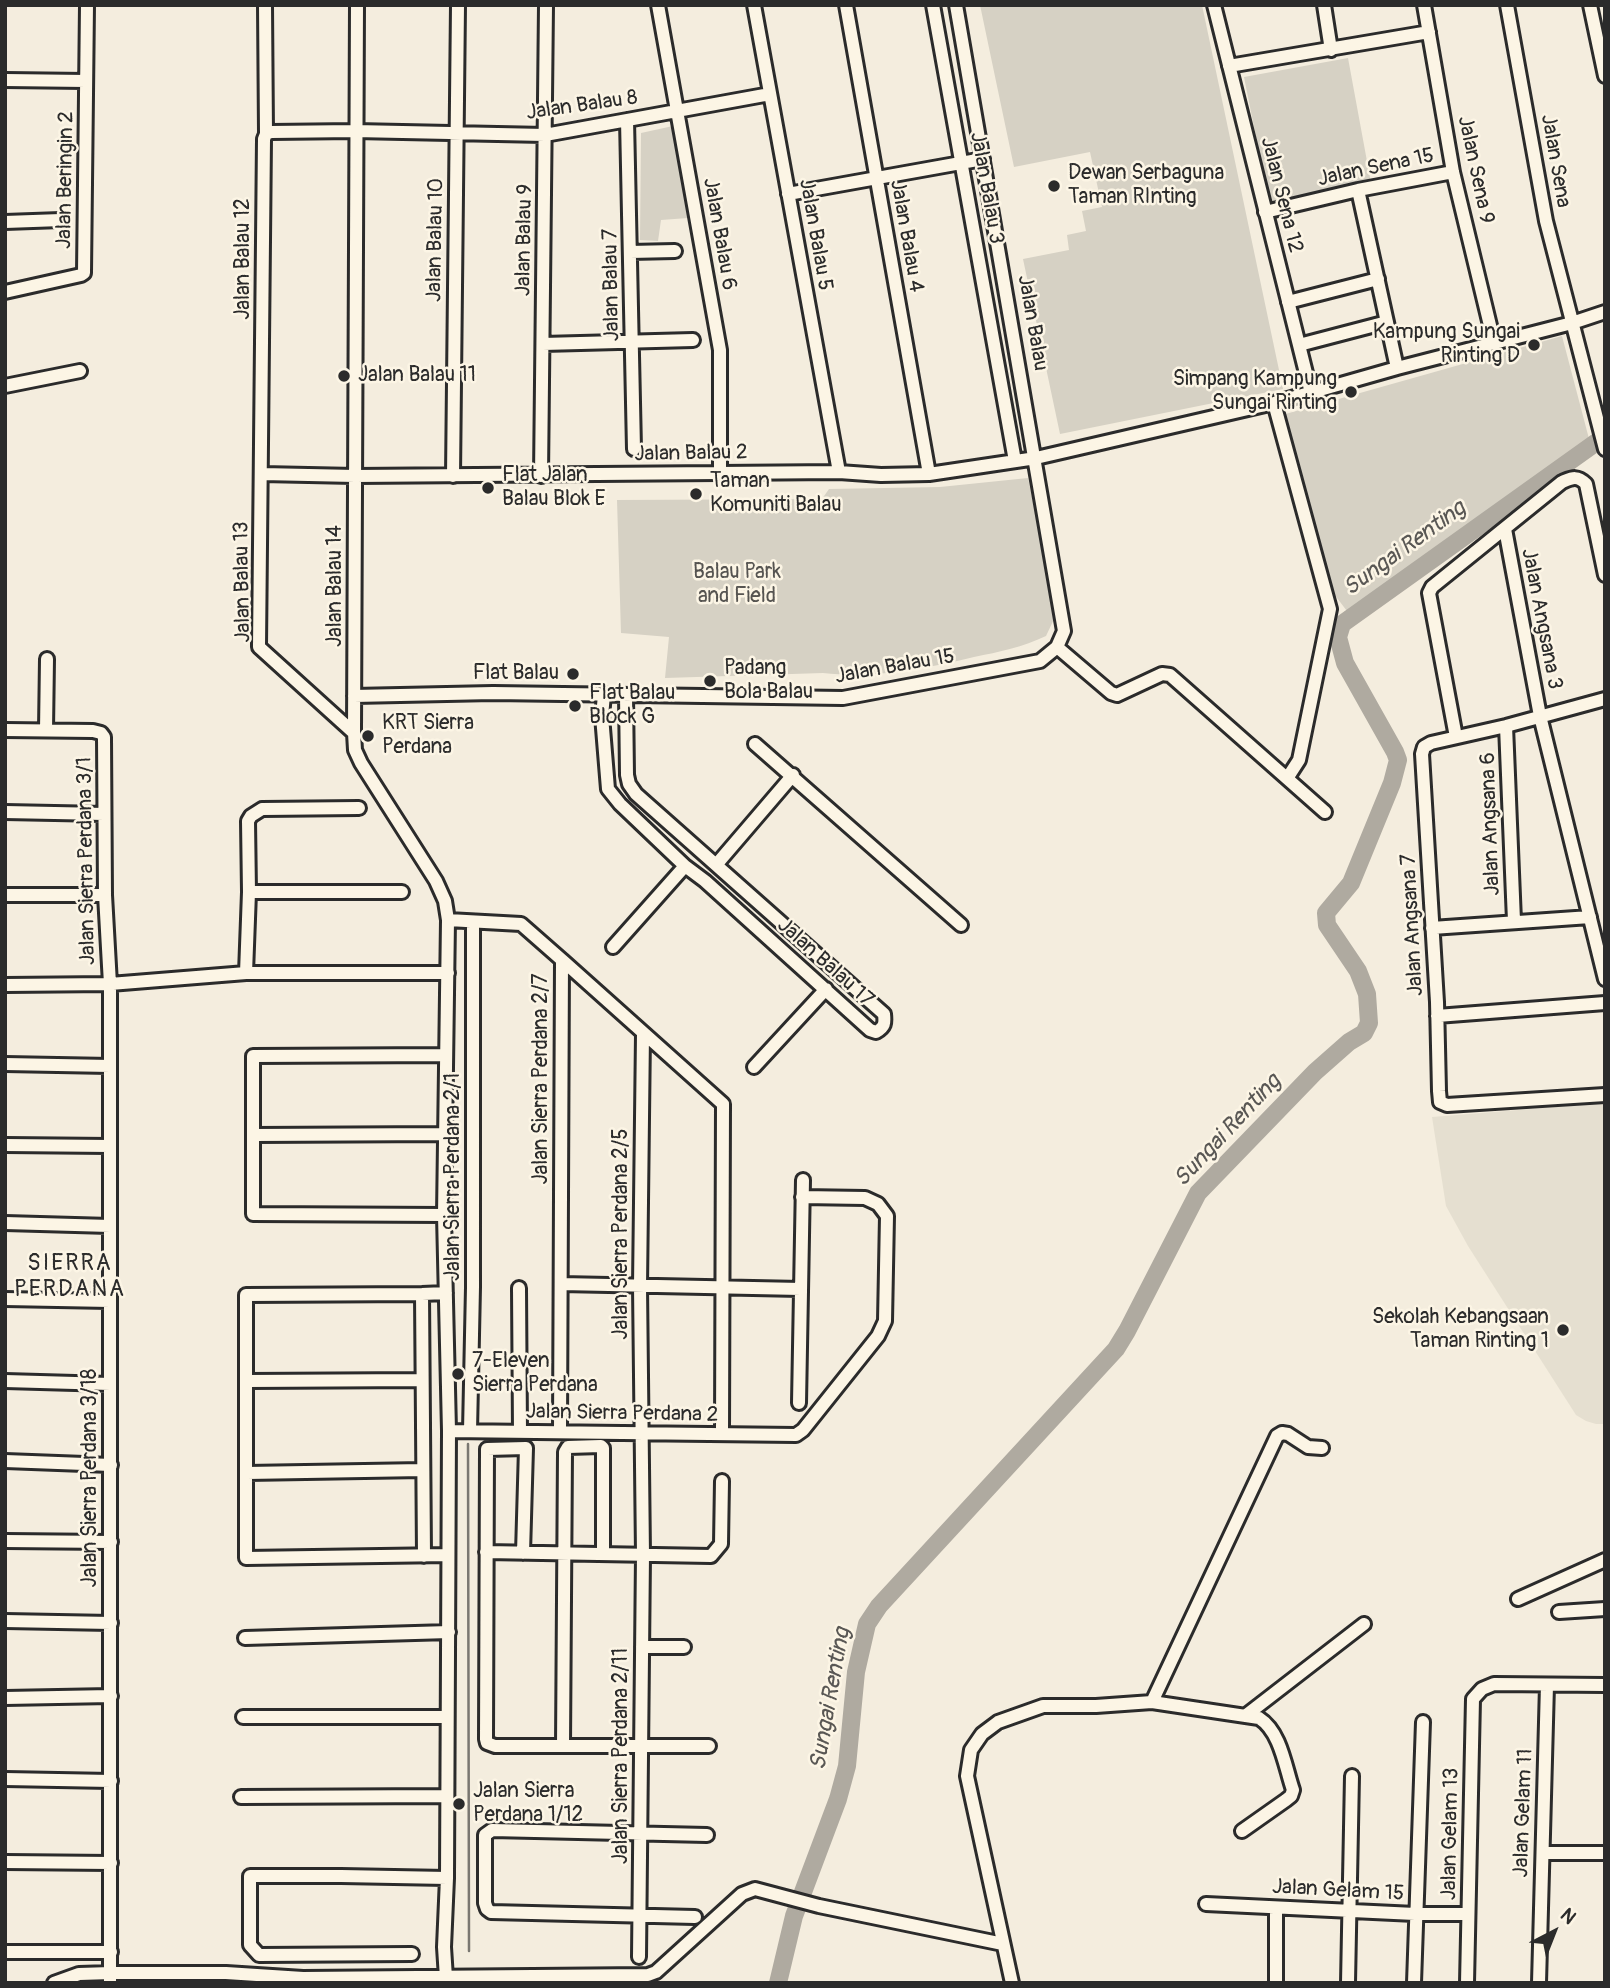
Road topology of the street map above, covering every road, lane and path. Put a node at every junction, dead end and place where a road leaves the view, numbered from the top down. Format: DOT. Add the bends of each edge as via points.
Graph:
graph roads {
  1 [pos="87,5"];
  2 [pos="265,5"];
  3 [pos="357,5"];
  4 [pos="458,5"];
  5 [pos="546,5"];
  6 [pos="658,5"];
  7 [pos="754,5"];
  8 [pos="846,5"];
  9 [pos="933,5"];
  10 [pos="956,5"];
  11 [pos="1214,5"];
  12 [pos="1325,5"];
  13 [pos="1424,5"];
  14 [pos="1507,5"];
  15 [pos="1590,5"];
  16 [pos="1429,32"];
  17 [pos="1331,50"];
  18 [pos="1229,66"];
  19 [pos="1605,76"];
  20 [pos="5,79"];
  21 [pos="86,81"];
  22 [pos="770,94"];
  23 [pos="678,111"];
  24 [pos="627,120"];
  25 [pos="355,131"];
  26 [pos="456,133"];
  27 [pos="266,134"];
  28 [pos="545,135"];
  29 [pos="983,159"];
  30 [pos="961,163"];
  31 [pos="1453,172"];
  32 [pos="876,178"];
  33 [pos="1358,190"];
  34 [pos="788,194"];
  35 [pos="1265,212"];
  36 [pos="61,220"];
  37 [pos="5,222"];
  38 [pos="675,251"];
  39 [pos="630,252"];
  40 [pos="1378,279"];
  41 [pos="5,292"];
  42 [pos="1289,302"];
  43 [pos="1605,312"];
  44 [pos="1387,322"];
  45 [pos="1572,323"];
  46 [pos="693,340"];
  47 [pos="632,342"];
  48 [pos="1494,342"];
  49 [pos="543,344"];
  50 [pos="1299,345"];
  51 [pos="1397,368"];
  52 [pos="80,371"];
  53 [pos="5,386"];
  54 [pos="1311,393"];
  55 [pos="1274,403"];
  56 [pos="634,449"];
  57 [pos="1605,449"];
  58 [pos="1036,458"];
  59 [pos="1015,460"];
  60 [pos="720,472"];
  61 [pos="838,472"];
  62 [pos="262,474"];
  63 [pos="929,474"];
  64 [pos="541,475"];
  65 [pos="453,476"];
  66 [pos="355,477"];
  67 [pos="1505,529"];
  68 [pos="1605,575"];
  69 [pos="1057,647"];
  70 [pos="47,659"];
  71 [pos="604,695"];
  72 [pos="626,695"];
  73 [pos="354,696"];
  74 [pos="1605,699"];
  75 [pos="1540,716"];
  76 [pos="1506,726"];
  77 [pos="5,730"];
  78 [pos="46,730"];
  79 [pos="354,733"];
  80 [pos="1455,737"];
  81 [pos="755,744"];
  82 [pos="793,775"];
  83 [pos="1288,778"];
  84 [pos="359,808"];
  85 [pos="1325,811"];
  86 [pos="5,812"];
  87 [pos="104,814"];
  88 [pos="716,865"];
  89 [pos="685,866"];
  90 [pos="249,891"];
  91 [pos="402,892"];
  92 [pos="5,895"];
  93 [pos="106,895"];
  94 [pos="1590,917"];
  95 [pos="448,919"];
  96 [pos="1514,921"];
  97 [pos="473,922"];
  98 [pos="961,925"];
  99 [pos="1432,928"];
  100 [pos="613,947"];
  101 [pos="562,960"];
  102 [pos="246,973"];
  103 [pos="448,973"];
  104 [pos="1605,979"];
  105 [pos="110,984"];
  106 [pos="5,985"];
  107 [pos="826,989"];
  108 [pos="1605,1003"];
  109 [pos="1437,1016"];
  110 [pos="643,1034"];
  111 [pos="446,1055"];
  112 [pos="5,1064"];
  113 [pos="110,1066"];
  114 [pos="754,1067"];
  115 [pos="1605,1095"];
  116 [pos="445,1134"];
  117 [pos="254,1135"];
  118 [pos="5,1145"];
  119 [pos="110,1146"];
  120 [pos="803,1180"];
  121 [pos="802,1197"];
  122 [pos="444,1215"];
  123 [pos="5,1223"];
  124 [pos="110,1226"];
  125 [pos="561,1284"];
  126 [pos="640,1286"];
  127 [pos="721,1287"];
  128 [pos="519,1288"];
  129 [pos="801,1289"];
  130 [pos="446,1293"];
  131 [pos="422,1294"];
  132 [pos="5,1299"];
  133 [pos="110,1301"];
  134 [pos="422,1380"];
  135 [pos="5,1381"];
  136 [pos="247,1381"];
  137 [pos="110,1384"];
  138 [pos="799,1403"];
  139 [pos="449,1431"];
  140 [pos="470,1431"];
  141 [pos="560,1431"];
  142 [pos="520,1432"];
  143 [pos="641,1434"];
  144 [pos="722,1434"];
  145 [pos="1322,1448"];
  146 [pos="5,1461"];
  147 [pos="111,1465"];
  148 [pos="424,1469"];
  149 [pos="247,1473"];
  150 [pos="722,1480"];
  151 [pos="5,1541"];
  152 [pos="111,1542"];
  153 [pos="486,1552"];
  154 [pos="523,1553"];
  155 [pos="565,1553"];
  156 [pos="603,1554"];
  157 [pos="448,1555"];
  158 [pos="643,1555"];
  159 [pos="424,1556"];
  160 [pos="1605,1560"];
  161 [pos="1518,1599"];
  162 [pos="1605,1609"];
  163 [pos="1559,1612"];
  164 [pos="5,1621"];
  165 [pos="111,1623"];
  166 [pos="1364,1624"];
  167 [pos="449,1632"];
  168 [pos="245,1638"];
  169 [pos="642,1647"];
  170 [pos="684,1647"];
  171 [pos="1547,1685"];
  172 [pos="1605,1685"];
  173 [pos="111,1696"];
  174 [pos="5,1698"];
  175 [pos="1152,1702"];
  176 [pos="1245,1716"];
  177 [pos="243,1717"];
  178 [pos="447,1717"];
  179 [pos="1423,1722"];
  180 [pos="563,1746"];
  181 [pos="641,1746"];
  182 [pos="709,1746"];
  183 [pos="1352,1776"];
  184 [pos="5,1779"];
  185 [pos="111,1780"];
  186 [pos="447,1796"];
  187 [pos="241,1797"];
  188 [pos="1242,1831"];
  189 [pos="640,1833"];
  190 [pos="707,1835"];
  191 [pos="1543,1853"];
  192 [pos="1605,1853"];
  193 [pos="5,1862"];
  194 [pos="111,1863"];
  195 [pos="447,1878"];
  196 [pos="1206,1904"];
  197 [pos="1276,1908"];
  198 [pos="1349,1911"];
  199 [pos="1415,1914"];
  200 [pos="1468,1914"];
  201 [pos="640,1915"];
  202 [pos="695,1917"];
  203 [pos="1003,1944"];
  204 [pos="5,1952"];
  205 [pos="111,1952"];
  206 [pos="412,1954"];
  207 [pos="639,1957"];
  208 [pos="226,1978"];
  209 [pos="303,1978"];
  210 [pos="446,1978"];
  211 [pos="110,1979"];
  212 [pos="648,1979"];
  213 [pos="54,1983"];
  214 [pos="123,1983"];
  215 [pos="280,1983"];
  216 [pos="1012,1983"];
  217 [pos="1276,1983"];
  218 [pos="1348,1983"];
  219 [pos="1414,1983"];
  220 [pos="1467,1983"];
  221 [pos="1539,1983"];
  1 -- 21 [label="street, Jalan Beringin 2"];
  2 -- 27 [label="street, Jalan Balau 12"];
  3 -- 25 [label="street"];
  4 -- 26 [label="street, Jalan Balau 10"];
  5 -- 28 [label="street, Jalan Balau 9"];
  6 -- 23 [label="street, Jalan Balau 6"];
  7 -- 22 [label="street, Jalan Balau 5"];
  8 -- 32 [label="street, Jalan Balau 4"];
  9 -- 30 [label="street, Jalan Balau 3"];
  10 -- 29 [label="street, Jalan Balau"];
  11 -- 18 [label="street, Jalan Sena 12"];
  12 -- 17 [label="street"];
  13 -- 16 [label="street, Jalan Sena 9"];
  14 -- 45 [label="street, Jalan Sena" via="1546,220"];
  15 -- 19 [label="street"];
  16 -- 17 [label="street"];
  16 -- 31 [label="street, Jalan Sena 9"];
  17 -- 18 [label="street"];
  18 -- 35 [label="street, Jalan Sena 12"];
  20 -- 21 [label="street"];
  21 -- 41 [label="street, Jalan Beringin 2" via="84,273"];
  22 -- 23 [label="street, Jalan Balau 8"];
  22 -- 34 [label="street, Jalan Balau 5"];
  23 -- 24 [label="street, Jalan Balau 8"];
  23 -- 60 [label="street, Jalan Balau 6" via="720,350"];
  24 -- 28 [label="street, Jalan Balau 8"];
  24 -- 39 [label="street, Jalan Balau 7"];
  25 -- 26 [label="street, Jalan Balau 8"];
  25 -- 27 [label="street"];
  25 -- 66 [label="street"];
  26 -- 28 [label="street, Jalan Balau 8"];
  26 -- 65 [label="street, Jalan Balau 10"];
  27 -- 62 [label="street, Jalan Balau 12"];
  28 -- 49 [label="street, Jalan Balau 9"];
  29 -- 30 [label="street"];
  29 -- 58 [label="street, Jalan Balau"];
  30 -- 32 [label="street"];
  30 -- 59 [label="street, Jalan Balau 3"];
  31 -- 33 [label="street, Jalan Sena 15"];
  31 -- 48 [label="street, Jalan Sena 9"];
  32 -- 34 [label="street"];
  32 -- 63 [label="street, Jalan Balau 4"];
  33 -- 35 [label="street, Jalan Sena 15"];
  33 -- 40 [label="street"];
  34 -- 61 [label="street, Jalan Balau 5"];
  35 -- 42 [label="street, Jalan Sena 12"];
  36 -- 37 [label="street"];
  38 -- 39 [label="street"];
  39 -- 47 [label="street, Jalan Balau 7"];
  40 -- 42 [label="street"];
  40 -- 44 [label="street"];
  42 -- 50 [label="street, Jalan Sena 12"];
  43 -- 45 [label="street, Jalan Balau 2"];
  44 -- 50 [label="street"];
  44 -- 51 [label="street"];
  45 -- 48 [label="street, Jalan Balau 2"];
  45 -- 57 [label="street, Jalan Sena"];
  46 -- 47 [label="street"];
  47 -- 49 [label="street"];
  47 -- 56 [label="street, Jalan Balau 7"];
  48 -- 51 [label="street, Jalan Balau 2"];
  49 -- 64 [label="street, Jalan Balau 9"];
  50 -- 54 [label="street, Jalan Sena 12"];
  51 -- 54 [label="street, Jalan Balau 2"];
  52 -- 53 [label="street"];
  54 -- 55 [label="street, Jalan Balau 2"];
  55 -- 58 [label="street, Jalan Balau 2"];
  55 -- 83 [label="street" via="1330,609 1299,760"];
  58 -- 59 [label="street, Jalan Balau 2"];
  58 -- 69 [label="street, Jalan Balau" via="1064,631"];
  59 -- 63 [label="street, Jalan Balau 2"];
  60 -- 61 [label="street, Jalan Balau 2"];
  60 -- 64 [label="street, Jalan Balau 2"];
  61 -- 63 [label="street, Jalan Balau 2"];
  62 -- 66 [label="street, Jalan Balau 2"];
  62 -- 79 [label="street, Jalan Balau 13" via="259,647"];
  64 -- 65 [label="street, Jalan Balau 2"];
  65 -- 66 [label="street, Jalan Balau 2"];
  66 -- 73 [label="street, Jalan Balau 14"];
  67 -- 68 [label="street" via="1562,482 1581,478"];
  67 -- 75 [label="street, Jalan Angsana 3"];
  67 -- 80 [label="street" via="1429,591"];
  69 -- 72 [label="street, Jalan Balau 15" via="1040,661 844,698"];
  69 -- 83 [label="street" via="1117,695 1161,674 1170,675"];
  70 -- 78 [label="street"];
  71 -- 72 [label="street, Jalan Balau 15"];
  71 -- 73 [label="street, Jalan Balau 15"];
  71 -- 89 [label="street, Jalan Balau 17" via="608,789"];
  72 -- 88 [label="street, Jalan Balau 17" via="629,784"];
  73 -- 79 [label="street, Jalan Balau 14"];
  74 -- 75 [label="street"];
  75 -- 76 [label="street"];
  75 -- 94 [label="street, Jalan Angsana 3"];
  76 -- 80 [label="street"];
  76 -- 96 [label="street, Jalan Angsana 6"];
  77 -- 78 [label="street"];
  78 -- 87 [label="street, Jalan Sierra Perdana 3/1" via="93,731 104,737"];
  79 -- 95 [label="street, Jalan Balau 14" via="361,763 436,881"];
  80 -- 99 [label="street, Jalan Angsana 7" via="1431,743 1422,754"];
  81 -- 82 [label="street"];
  82 -- 88 [label="street"];
  82 -- 98 [label="street"];
  83 -- 85 [label="street"];
  84 -- 90 [label="street" via="262,809 254,813 248,821"];
  86 -- 87 [label="street"];
  87 -- 93 [label="street, Jalan Sierra Perdana 3/1"];
  88 -- 107 [label="street, Jalan Balau 17" via="884,1014 882,1029 870,1030"];
  89 -- 100 [label="street"];
  89 -- 107 [label="street, Jalan Balau 17"];
  90 -- 91 [label="street"];
  90 -- 102 [label="street"];
  92 -- 93 [label="street"];
  93 -- 105 [label="street, Jalan Sierra Perdana 3/1"];
  94 -- 96 [label="street"];
  94 -- 104 [label="street, Jalan Angsana 3"];
  95 -- 97 [label="street, Jalan Sierra Perdana 2/7"];
  95 -- 103 [label="street, Jalan Balau 14"];
  96 -- 99 [label="street"];
  97 -- 101 [label="street, Jalan Sierra Perdana 2/7" via="521,924"];
  97 -- 140 [label="street, Jalan Sierra Perdana 2/1"];
  99 -- 109 [label="street, Jalan Angsana 7"];
  101 -- 110 [label="street"];
  101 -- 125 [label="street, Jalan Sierra Perdana 2/7"];
  102 -- 103 [label="street"];
  102 -- 105 [label="street"];
  103 -- 111 [label="street, Jalan Balau 14"];
  105 -- 106 [label="street"];
  105 -- 113 [label="street, Jalan Sierra Perdana 3/18"];
  107 -- 114 [label="street"];
  108 -- 109 [label="street"];
  109 -- 115 [label="street, Jalan Angsana 7" via="1440,1102"];
  110 -- 126 [label="street, Jalan Sierra Perdana 2/5"];
  110 -- 127 [label="street" via="723,1104"];
  111 -- 116 [label="street, Jalan Balau 14"];
  111 -- 117 [label="street" via="253,1056"];
  112 -- 113 [label="street"];
  113 -- 119 [label="street, Jalan Sierra Perdana 3/18"];
  116 -- 117 [label="street"];
  116 -- 122 [label="street, Jalan Balau 14"];
  117 -- 122 [label="street" via="253,1214"];
  118 -- 119 [label="street"];
  119 -- 124 [label="street, Jalan Sierra Perdana 3/18"];
  120 -- 121 [label="street"];
  121 -- 129 [label="street"];
  121 -- 144 [label="street, Jalan Sierra Perdana 2" via="865,1198 881,1207 887,1216 885,1321 878,1336 796,1435"];
  122 -- 130 [label="street, Jalan Balau 14"];
  123 -- 124 [label="street"];
  124 -- 133 [label="street, Jalan Sierra Perdana 3/18"];
  125 -- 126 [label="street"];
  125 -- 141 [label="street, Jalan Sierra Perdana 2/7"];
  126 -- 127 [label="street"];
  126 -- 143 [label="street, Jalan Sierra Perdana 2/5"];
  127 -- 129 [label="street"];
  127 -- 144 [label="street"];
  128 -- 142 [label="street"];
  129 -- 138 [label="street"];
  130 -- 131 [label="street"];
  130 -- 139 [label="street, Jalan Balau 14"];
  131 -- 134 [label="street"];
  131 -- 136 [label="street" via="246,1295"];
  132 -- 133 [label="street"];
  133 -- 137 [label="street, Jalan Sierra Perdana 3/18"];
  134 -- 136 [label="street"];
  134 -- 148 [label="street"];
  135 -- 137 [label="street"];
  136 -- 149 [label="street"];
  137 -- 147 [label="street, Jalan Sierra Perdana 3/18"];
  139 -- 140 [label="street, Jalan Sierra Perdana 2"];
  139 -- 157 [label="street, Jalan Balau 14"];
  140 -- 142 [label="street, Jalan Sierra Perdana 2"];
  141 -- 142 [label="street, Jalan Sierra Perdana 2"];
  141 -- 143 [label="street, Jalan Sierra Perdana 2"];
  143 -- 144 [label="street, Jalan Sierra Perdana 2"];
  143 -- 158 [label="street, Jalan Sierra Perdana 2/5"];
  145 -- 175 [label="street" via="1308,1447 1288,1434 1277,1436"];
  146 -- 147 [label="street"];
  147 -- 152 [label="street, Jalan Sierra Perdana 3/18"];
  148 -- 149 [label="street"];
  148 -- 159 [label="street"];
  149 -- 159 [label="street" via="246,1558"];
  150 -- 158 [label="street" via="721,1544 711,1556"];
  151 -- 152 [label="street"];
  152 -- 165 [label="street, Jalan Sierra Perdana 3/18"];
  153 -- 154 [label="street"];
  153 -- 154 [label="street" via="487,1449 526,1448"];
  153 -- 180 [label="street" via="486,1739 495,1746"];
  154 -- 155 [label="street"];
  155 -- 156 [label="street"];
  155 -- 156 [label="street" via="565,1452 568,1447 601,1446"];
  155 -- 180 [label="street"];
  156 -- 158 [label="street"];
  157 -- 159 [label="street"];
  157 -- 167 [label="street, Jalan Balau 14"];
  158 -- 169 [label="street, Jalan Sierra Perdana 2/11"];
  160 -- 161 [label="street"];
  162 -- 163 [label="street"];
  164 -- 165 [label="street"];
  165 -- 173 [label="street, Jalan Sierra Perdana 3/18"];
  166 -- 176 [label="street"];
  167 -- 168 [label="street"];
  167 -- 178 [label="street, Jalan Balau 14"];
  169 -- 170 [label="street"];
  169 -- 181 [label="street, Jalan Sierra Perdana 2/11"];
  171 -- 172 [label="street"];
  171 -- 191 [label="street, Jalan Gelam 11"];
  171 -- 200 [label="street, Jalan Gelam 13" via="1494,1684 1474,1699"];
  173 -- 174 [label="street"];
  173 -- 185 [label="street, Jalan Sierra Perdana 3/18"];
  175 -- 176 [label="street"];
  175 -- 203 [label="street" via="1043,1706 998,1722 971,1750 967,1776"];
  176 -- 188 [label="street" via="1267,1723 1275,1735 1293,1790"];
  177 -- 178 [label="street"];
  178 -- 186 [label="street, Jalan Balau 14"];
  179 -- 199 [label="street"];
  180 -- 181 [label="street"];
  181 -- 182 [label="street"];
  181 -- 189 [label="street, Jalan Sierra Perdana 2/11"];
  183 -- 198 [label="street"];
  184 -- 185 [label="street"];
  185 -- 194 [label="street, Jalan Sierra Perdana 3/18"];
  186 -- 187 [label="street"];
  186 -- 195 [label="street, Jalan Balau 14"];
  189 -- 190 [label="street"];
  189 -- 201 [label="street, Jalan Sierra Perdana 2/11"];
  189 -- 201 [label="street" via="492,1830 485,1835 485,1903 491,1912"];
  191 -- 192 [label="street"];
  191 -- 221 [label="street, Jalan Gelam 11"];
  193 -- 194 [label="street"];
  194 -- 205 [label="street, Jalan Sierra Perdana 3/18"];
  195 -- 206 [label="street" via="250,1877 250,1945 259,1955"];
  195 -- 210 [label="street, Jalan Balau 14"];
  196 -- 197 [label="street, Jalan Gelam 15"];
  197 -- 198 [label="street, Jalan Gelam 15"];
  197 -- 217 [label="street"];
  198 -- 199 [label="street, Jalan Gelam 15"];
  198 -- 218 [label="street"];
  199 -- 200 [label="street, Jalan Gelam 15"];
  199 -- 219 [label="street"];
  200 -- 220 [label="street, Jalan Gelam 13"];
  201 -- 202 [label="street"];
  201 -- 207 [label="street, Jalan Sierra Perdana 2/11"];
  203 -- 212 [label="street" via="755,1889 742,1894"];
  203 -- 216 [label="street"];
  204 -- 205 [label="street"];
  205 -- 211 [label="street, Jalan Sierra Perdana 3/18"];
  208 -- 209 [label="street"];
  208 -- 211 [label="street"];
  209 -- 210 [label="street"];
  209 -- 215 [label="street"];
  210 -- 212 [label="street"];
  211 -- 213 [label="street" via="79,1974"];
  211 -- 214 [label="street"];
}
